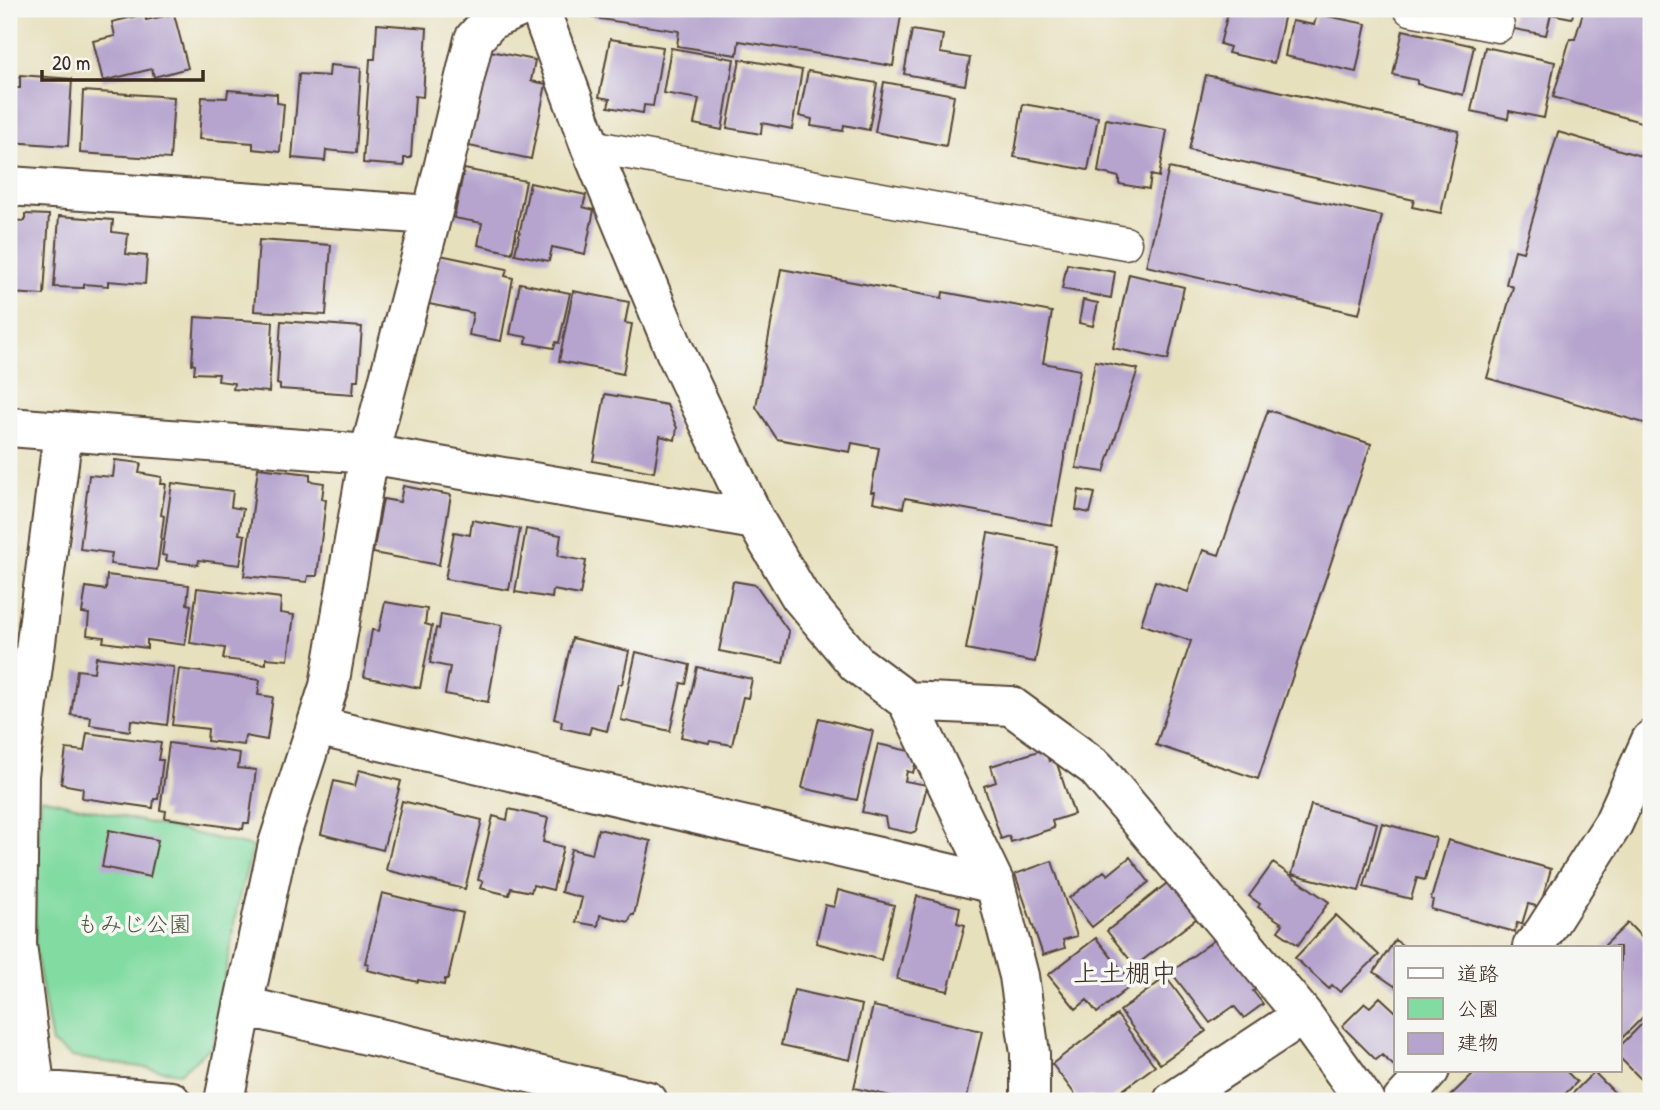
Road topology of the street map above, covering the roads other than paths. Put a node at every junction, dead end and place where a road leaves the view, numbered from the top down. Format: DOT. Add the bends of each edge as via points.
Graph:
graph roads {
  1 [pos="517,9"];
  2 [pos="541,9"];
  3 [pos="1410,9"];
  4 [pos="1498,26"];
  5 [pos="590,146"];
  6 [pos="9,186"];
  7 [pos="432,215"];
  8 [pos="1125,243"];
  9 [pos="9,427"];
  10 [pos="64,432"];
  11 [pos="369,454"];
  12 [pos="755,520"];
  13 [pos="907,701"];
  14 [pos="316,726"];
  15 [pos="1651,740"];
  16 [pos="995,884"];
  17 [pos="1533,946"];
  18 [pos="243,1006"];
  19 [pos="1303,1015"];
  20 [pos="1428,1072"];
  21 [pos="27,1095"];
  22 [pos="171,1101"];
  23 [pos="224,1101"];
  24 [pos="648,1101"];
  25 [pos="1030,1101"];
  26 [pos="1173,1101"];
  27 [pos="1365,1101"];
  28 [pos="1402,1101"];
  1 -- 7 [label="street" via="491,20 474,39"];
  2 -- 5 [label="street"];
  3 -- 4 [label="lane"];
  5 -- 8 [label="lane"];
  5 -- 12 [label="street" via="675,351"];
  6 -- 7 [label="street"];
  7 -- 11 [label="street"];
  9 -- 10 [label="street"];
  10 -- 11 [label="street"];
  10 -- 21 [label="street" via="19,775 17,945"];
  11 -- 12 [label="street"];
  11 -- 14 [label="street" via="328,686"];
  12 -- 13 [label="street" via="808,606 856,664"];
  13 -- 16 [label="street"];
  13 -- 19 [label="street" via="1011,706 1096,768"];
  14 -- 16 [label="street"];
  14 -- 18 [label="street" via="278,844"];
  15 -- 17 [label="street" via="1613,824"];
  16 -- 25 [label="street" via="1019,976 1030,1053"];
  18 -- 23 [label="street"];
  18 -- 24 [label="street"];
  19 -- 26 [label="street"];
  19 -- 27 [label="street"];
  20 -- 28 [label="street"];
  21 -- 22 [label="street"];
}
